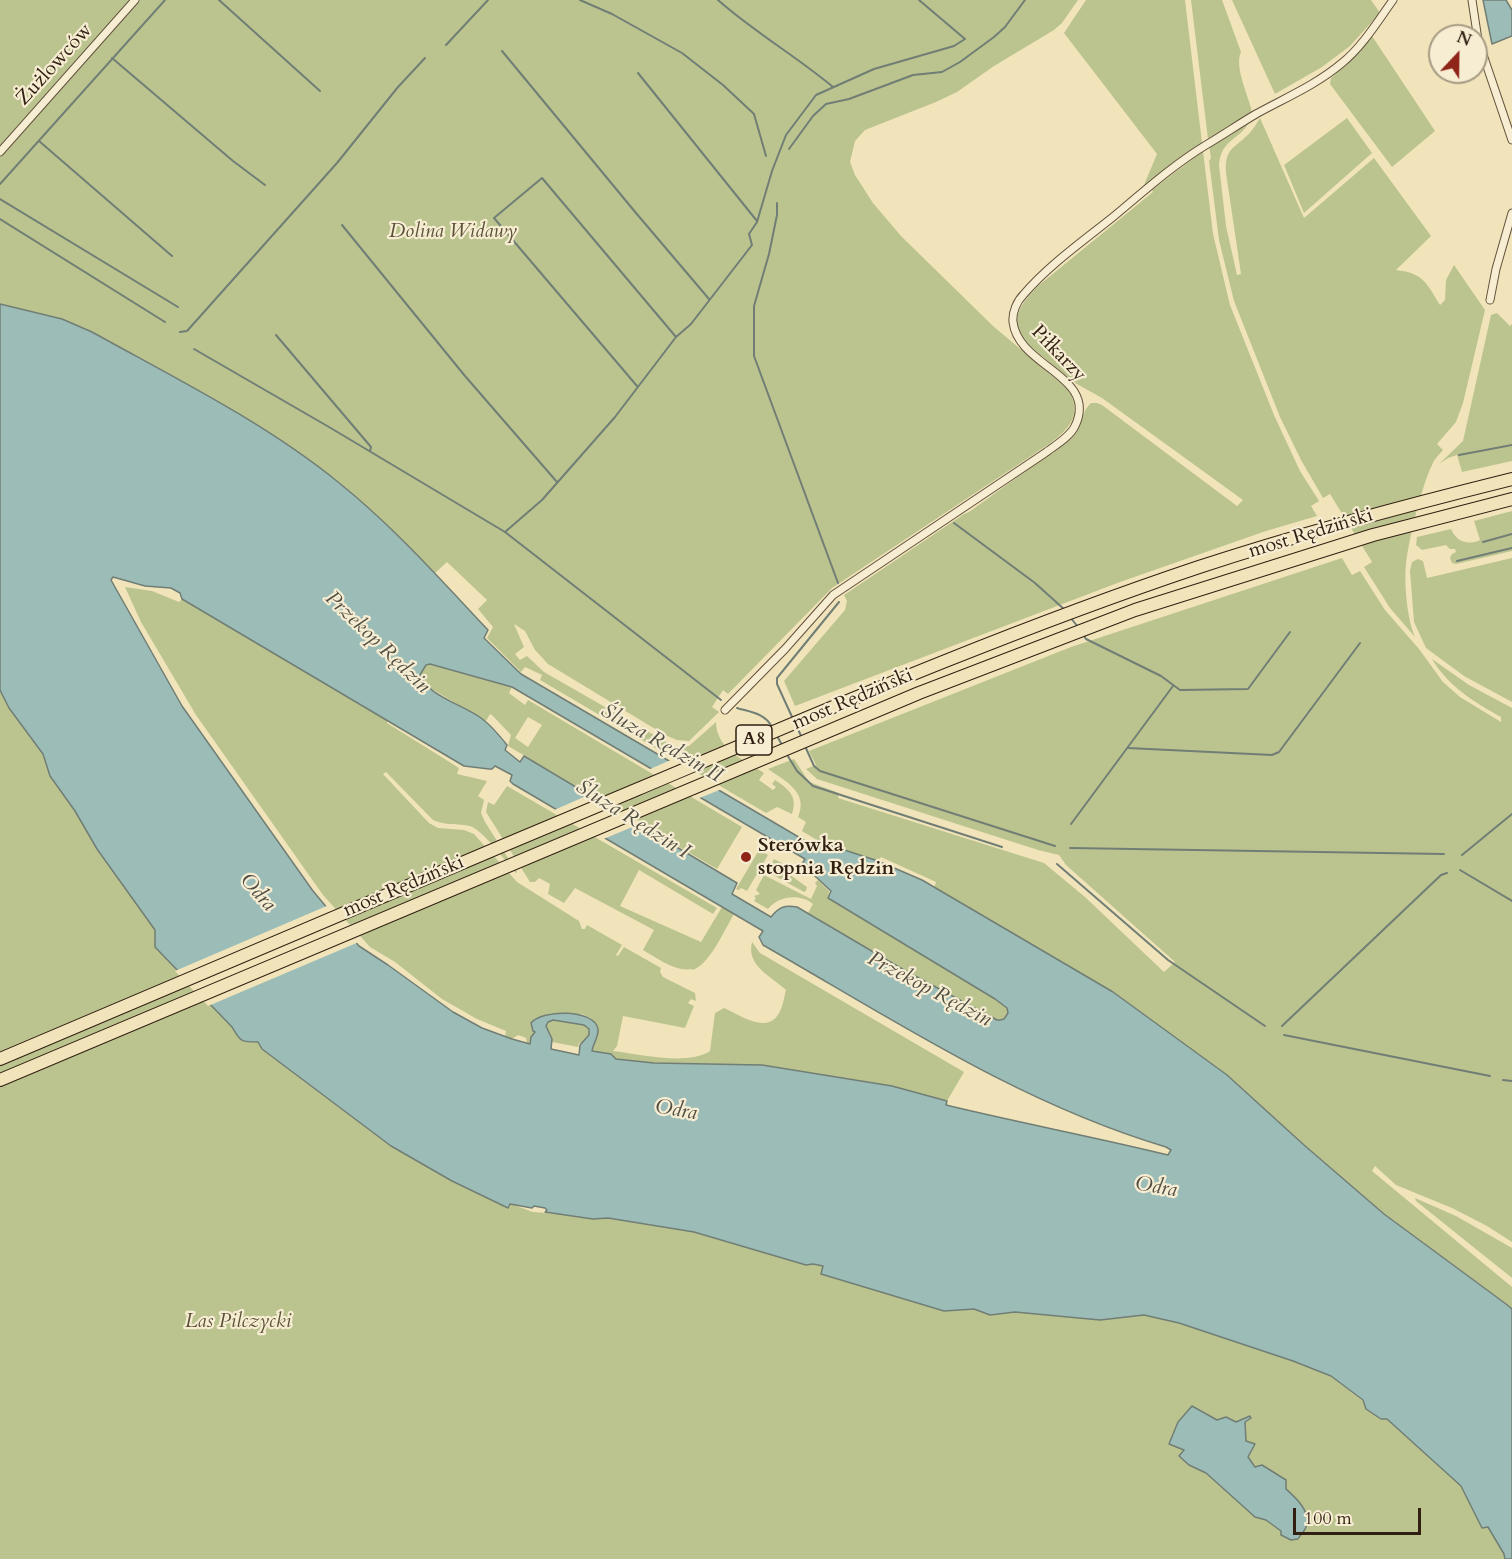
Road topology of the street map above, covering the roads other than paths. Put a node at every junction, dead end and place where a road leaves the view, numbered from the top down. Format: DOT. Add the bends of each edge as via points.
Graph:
graph roads {
  1 [pos="135,0"];
  2 [pos="1393,0"];
  3 [pos="1472,0"];
  4 [pos="1512,140"];
  5 [pos="0,152"];
  6 [pos="1512,213"];
  7 [pos="1490,300"];
  8 [pos="1512,479"];
  9 [pos="1512,499"];
  10 [pos="726,710"];
  11 [pos="0,1059"];
  12 [pos="0,1080"];
  1 -- 5 [label="street, Żużlowców"];
  2 -- 10 [label="street, Piłkarzy" via="1342,63 1188,157 1031,285 1018,300 1012,317 1014,330 1027,351 1072,388 1079,409 1075,428 1045,453 833,595"];
  3 -- 4 [label="street" via="1478,40"];
  6 -- 7 [label="street"];
  8 -- 11 [label="highway, most Rędziński / A8" via="1290,538 1200,567 929,667"];
  9 -- 12 [label="highway, most Rędziński / A8" via="1362,538 1135,610 940,685"];
}
